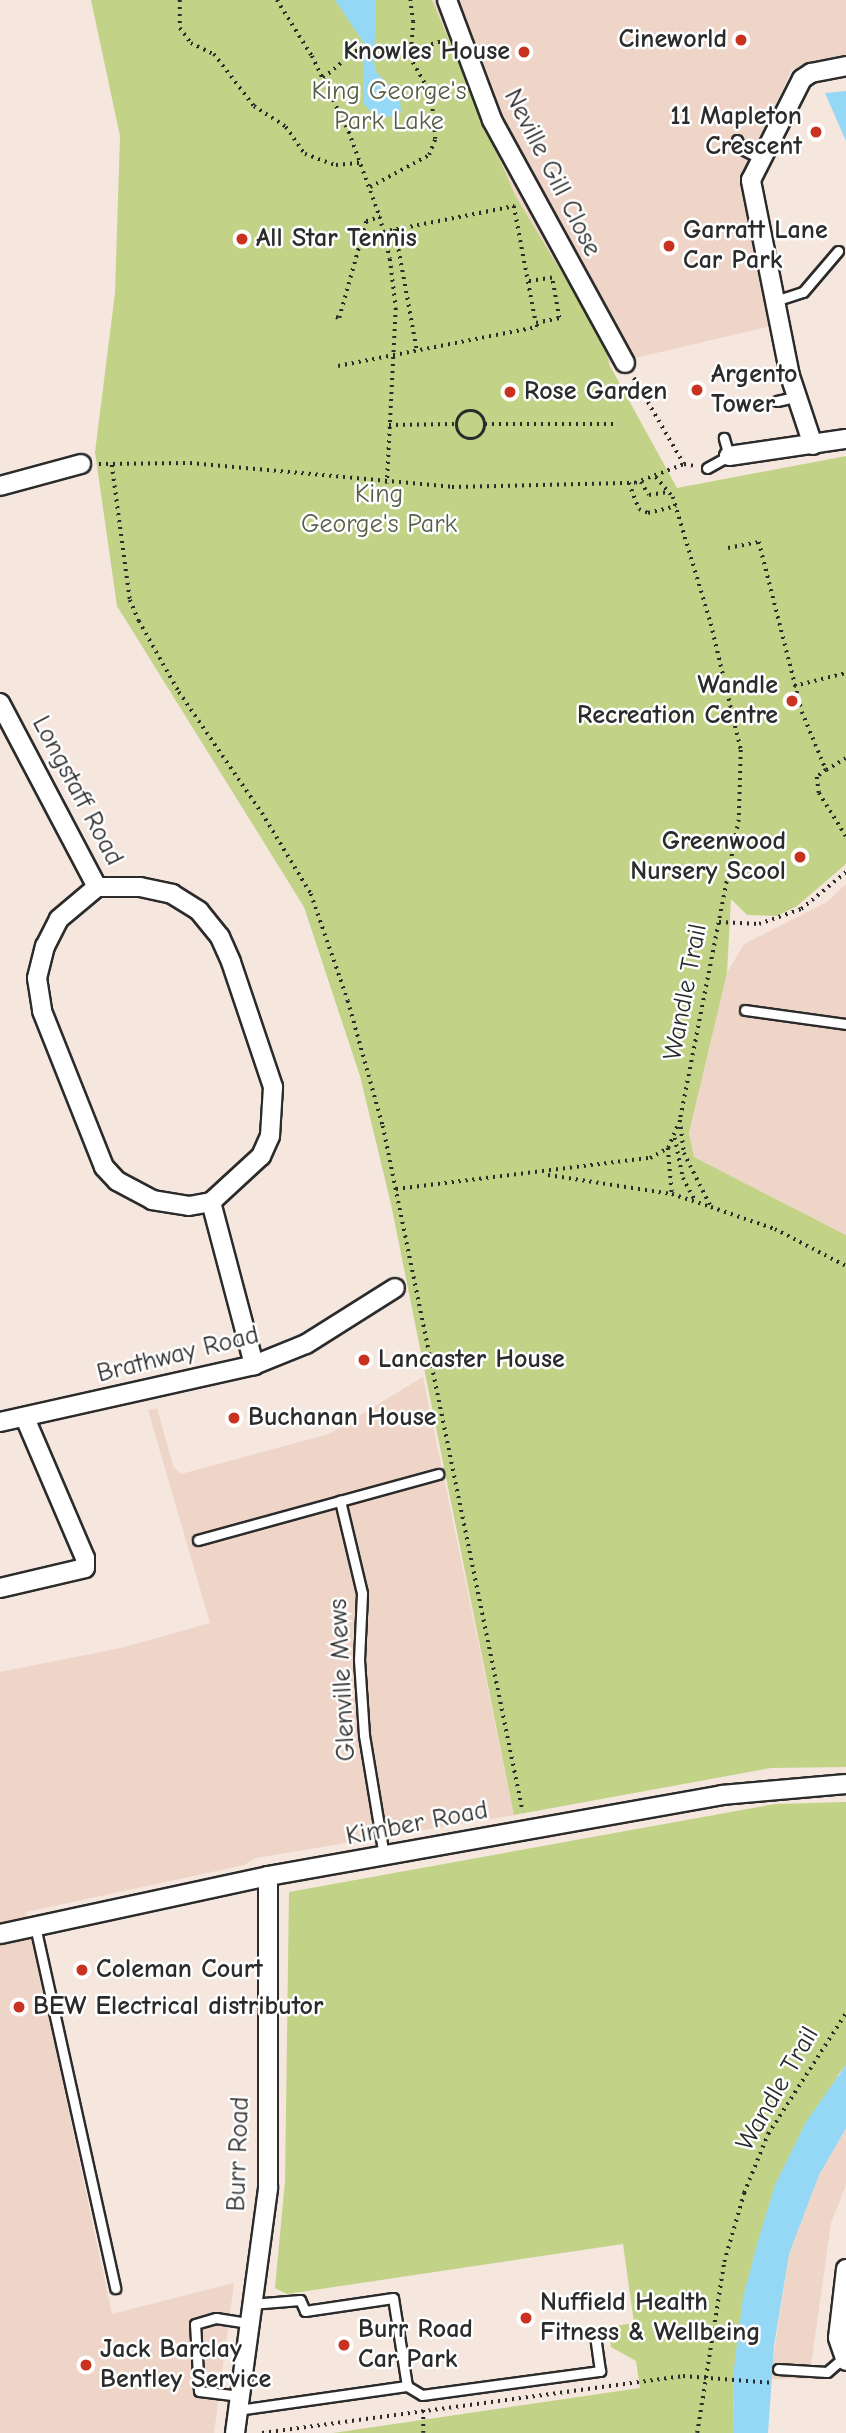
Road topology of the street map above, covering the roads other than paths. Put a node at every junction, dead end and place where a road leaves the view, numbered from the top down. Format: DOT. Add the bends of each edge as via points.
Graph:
graph roads {
  1 [pos="447,0"];
  2 [pos="846,66"];
  3 [pos="737,140"];
  4 [pos="760,158"];
  5 [pos="838,250"];
  6 [pos="773,302"];
  7 [pos="625,363"];
  8 [pos="798,396"];
  9 [pos="777,401"];
  10 [pos="846,439"];
  11 [pos="813,444"];
  12 [pos="727,447"];
  13 [pos="81,464"];
  14 [pos="707,468"];
  15 [pos="0,486"];
  16 [pos="0,703"];
  17 [pos="97,887"];
  18 [pos="746,1010"];
  19 [pos="846,1024"];
  20 [pos="211,1202"];
  21 [pos="395,1288"];
  22 [pos="254,1365"];
  23 [pos="25,1418"];
  24 [pos="0,1422"];
  25 [pos="438,1474"];
  26 [pos="340,1502"];
  27 [pos="198,1541"];
  28 [pos="0,1588"];
  29 [pos="846,1784"];
  30 [pos="384,1857"];
  31 [pos="268,1876"];
  32 [pos="35,1926"];
  33 [pos="0,1934"];
  34 [pos="846,2269"];
  35 [pos="115,2288"];
  36 [pos="251,2304"];
  37 [pos="249,2323"];
  38 [pos="595,2336"];
  39 [pos="844,2360"];
  40 [pos="778,2369"];
  41 [pos="407,2386"];
  42 [pos="239,2403"];
  43 [pos="235,2433"];
  1 -- 7 [label="street, Neville Gill Close" via="492,120"];
  2 -- 4 [label="street" via="802,79"];
  3 -- 4 [label="lane" via="740,148"];
  4 -- 6 [label="street" via="751,189"];
  5 -- 6 [label="lane" via="803,292"];
  6 -- 8 [label="street"];
  8 -- 9 [label="lane"];
  8 -- 11 [label="street"];
  10 -- 11 [label="street"];
  11 -- 12 [label="street"];
  12 -- 14 [label="lane"];
  13 -- 15 [label="street"];
  16 -- 17 [label="street, Longstaff Road"];
  17 -- 20 [label="street" via="59,919 45,946 37,978 42,1010 104,1167 117,1181 152,1200 190,1206"];
  17 -- 20 [label="street, Longstaff Road" via="140,887 172,894 199,911 220,937 231,962 273,1087 273,1115 261,1156"];
  18 -- 19 [label="lane"];
  20 -- 22 [label="street"];
  21 -- 22 [label="street, Brathway Road" via="306,1344"];
  22 -- 23 [label="street, Brathway Road"];
  23 -- 24 [label="street, Brathway Road"];
  23 -- 28 [label="street" via="85,1558 85,1568"];
  25 -- 26 [label="lane"];
  26 -- 27 [label="lane"];
  26 -- 30 [label="lane, Glenville Mews" via="362,1592 359,1660 364,1735"];
  29 -- 30 [label="street, Kimber Road" via="722,1795"];
  30 -- 31 [label="street, Kimber Road"];
  31 -- 32 [label="street, Kimber Road"];
  31 -- 36 [label="street, Burr Road" via="268,2188"];
  32 -- 33 [label="street, Kimber Road"];
  32 -- 35 [label="lane"];
  34 -- 39 [label="street" via="838,2339"];
  36 -- 37 [label="street, Burr Road"];
  36 -- 41 [label="lane" via="300,2300 304,2311 393,2298"];
  37 -- 42 [label="street, Burr Road"];
  37 -- 42 [label="lane" via="215,2318 195,2324 199,2390"];
  38 -- 41 [label="lane" via="600,2371 422,2395"];
  39 -- 40 [label="lane" via="827,2372"];
  41 -- 42 [label="lane"];
  42 -- 43 [label="street, Burr Road"];
}
